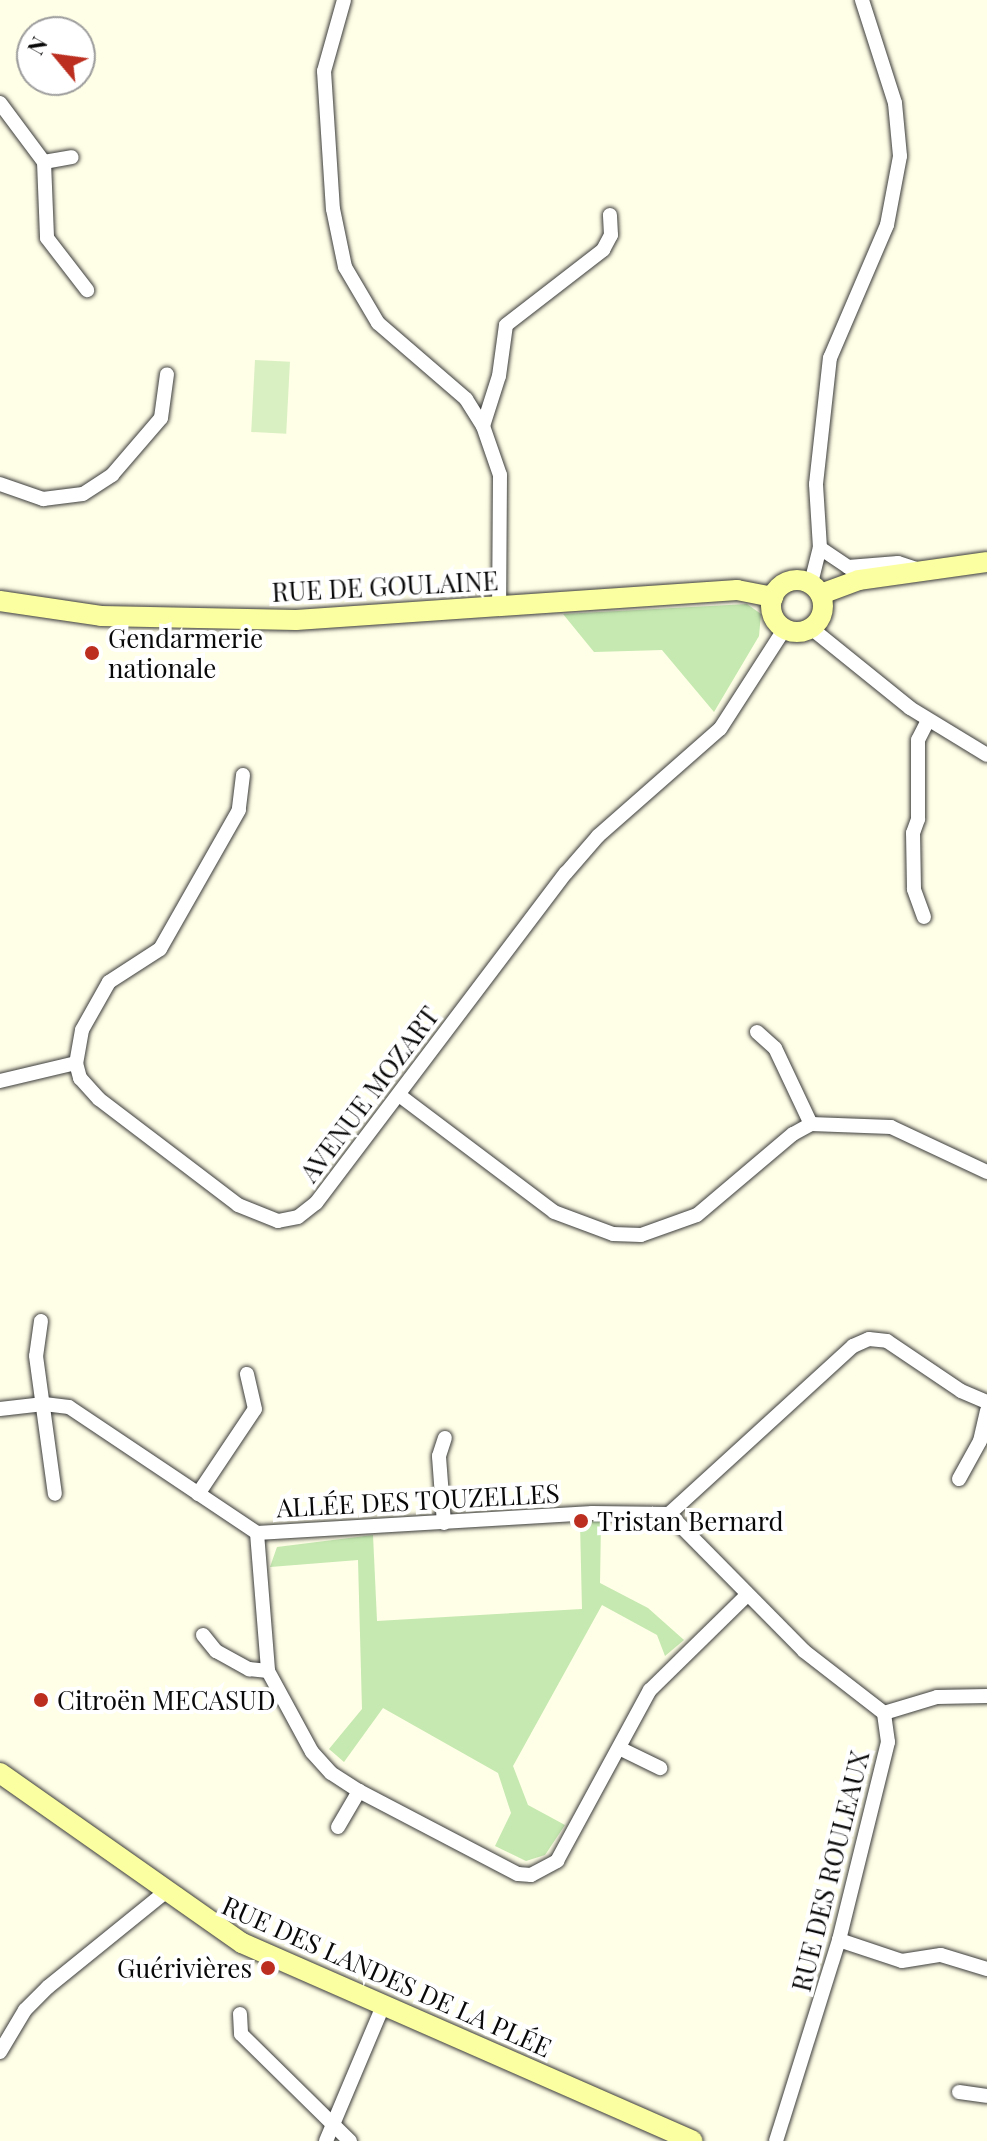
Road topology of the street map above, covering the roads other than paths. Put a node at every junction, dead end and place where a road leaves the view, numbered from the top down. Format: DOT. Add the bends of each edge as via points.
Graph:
graph roads {
  1 [pos="344,0"];
  2 [pos="862,0"];
  3 [pos="0,103"];
  4 [pos="72,157"];
  5 [pos="44,162"];
  6 [pos="610,215"];
  7 [pos="87,290"];
  8 [pos="167,374"];
  9 [pos="483,426"];
  10 [pos="0,484"];
  11 [pos="820,548"];
  12 [pos="987,562"];
  13 [pos="928,573"];
  14 [pos="816,589"];
  15 [pos="773,597"];
  16 [pos="0,601"];
  17 [pos="499,605"];
  18 [pos="785,628"];
  19 [pos="811,628"];
  20 [pos="928,720"];
  21 [pos="987,755"];
  22 [pos="243,775"];
  23 [pos="924,917"];
  24 [pos="757,1032"];
  25 [pos="76,1063"];
  26 [pos="0,1081"];
  27 [pos="399,1095"];
  28 [pos="811,1124"];
  29 [pos="987,1172"];
  30 [pos="41,1321"];
  31 [pos="247,1374"];
  32 [pos="987,1402"];
  33 [pos="44,1404"];
  34 [pos="0,1409"];
  35 [pos="987,1411"];
  36 [pos="445,1438"];
  37 [pos="959,1479"];
  38 [pos="55,1494"];
  39 [pos="198,1494"];
  40 [pos="669,1514"];
  41 [pos="444,1523"];
  42 [pos="257,1533"];
  43 [pos="747,1595"];
  44 [pos="203,1635"];
  45 [pos="268,1671"];
  46 [pos="987,1696"];
  47 [pos="884,1713"];
  48 [pos="619,1748"];
  49 [pos="660,1768"];
  50 [pos="0,1773"];
  51 [pos="359,1791"];
  52 [pos="338,1827"];
  53 [pos="164,1893"];
  54 [pos="839,1940"];
  55 [pos="987,1969"];
  56 [pos="383,2006"];
  57 [pos="240,2014"];
  58 [pos="1,2049"];
  59 [pos="959,2092"];
  60 [pos="987,2096"];
  61 [pos="334,2123"];
  62 [pos="326,2141"];
  63 [pos="350,2141"];
  64 [pos="692,2141"];
  65 [pos="776,2141"];
  1 -- 9 [label="street" via="324,83 333,209 345,267 378,323 466,399"];
  2 -- 11 [label="street" via="895,103 900,156 887,225 830,358 816,484"];
  3 -- 5 [label="street"];
  4 -- 5 [label="street"];
  5 -- 7 [label="street" via="47,238"];
  6 -- 9 [label="street" via="611,235 603,250 506,325 499,376"];
  8 -- 10 [label="street" via="161,418 112,475 83,494 43,499"];
  9 -- 17 [label="street" via="500,475"];
  11 -- 13 [label="street" via="848,567 898,563"];
  11 -- 14 [label="street"];
  12 -- 13 [label="street"];
  13 -- 14 [label="street"];
  14 -- 15 [label="street" via="789,581"];
  14 -- 19 [label="street" via="821,617"];
  15 -- 17 [label="street, RUE DE GOULAINE" via="737,590"];
  15 -- 18 [label="street" via="772,611"];
  16 -- 17 [label="street, RUE DE GOULAINE" via="101,616 296,620"];
  18 -- 19 [label="street"];
  18 -- 27 [label="street, AVENUE MOZART" via="720,729 598,836"];
  19 -- 20 [label="street"];
  20 -- 21 [label="street"];
  20 -- 23 [label="street" via="918,740 918,819 913,833 914,889"];
  22 -- 25 [label="street" via="239,810 160,949 109,982 82,1030"];
  24 -- 28 [label="street" via="775,1048"];
  25 -- 26 [label="street"];
  25 -- 27 [label="street, AVENUE MOZART" via="80,1078 99,1099 238,1205 278,1221 298,1217 316,1203"];
  27 -- 28 [label="street" via="554,1212 613,1234 641,1235 697,1215"];
  28 -- 29 [label="street" via="891,1127"];
  30 -- 33 [label="street" via="36,1356"];
  31 -- 39 [label="street" via="255,1409"];
  32 -- 40 [label="street" via="961,1391 887,1341 869,1339 853,1346"];
  33 -- 34 [label="street, ALLÉE DES TOUZELLES"];
  33 -- 38 [label="street"];
  33 -- 39 [label="street, ALLÉE DES TOUZELLES" via="69,1407"];
  35 -- 37 [label="street" via="980,1441"];
  36 -- 41 [label="street" via="439,1456"];
  39 -- 42 [label="street, ALLÉE DES TOUZELLES"];
  40 -- 41 [label="street, ALLÉE DES TOUZELLES" via="592,1513"];
  40 -- 43 [label="street"];
  41 -- 42 [label="street, ALLÉE DES TOUZELLES"];
  42 -- 45 [label="street"];
  43 -- 47 [label="street" via="804,1651"];
  43 -- 48 [label="street" via="650,1690"];
  44 -- 45 [label="street" via="216,1651 249,1669"];
  45 -- 51 [label="street" via="312,1752 331,1773"];
  46 -- 47 [label="street" via="937,1697"];
  47 -- 54 [label="street, RUE DES ROULEAUX" via="888,1742"];
  48 -- 49 [label="street"];
  48 -- 51 [label="street" via="557,1861 531,1875 518,1874"];
  50 -- 53 [label="street, RUE DES LANDES DE LA PLÉE"];
  51 -- 52 [label="street"];
  53 -- 56 [label="street, RUE DES LANDES DE LA PLÉE" via="242,1943"];
  53 -- 58 [label="street" via="48,1987 25,2010"];
  54 -- 55 [label="street" via="902,1961 941,1955"];
  54 -- 65 [label="street, RUE DES ROULEAUX"];
  56 -- 61 [label="street"];
  56 -- 64 [label="street, RUE DES LANDES DE LA PLÉE"];
  57 -- 61 [label="street" via="241,2034 316,2112"];
  59 -- 60 [label="street"];
  61 -- 62 [label="street"];
  61 -- 63 [label="street"];
}
